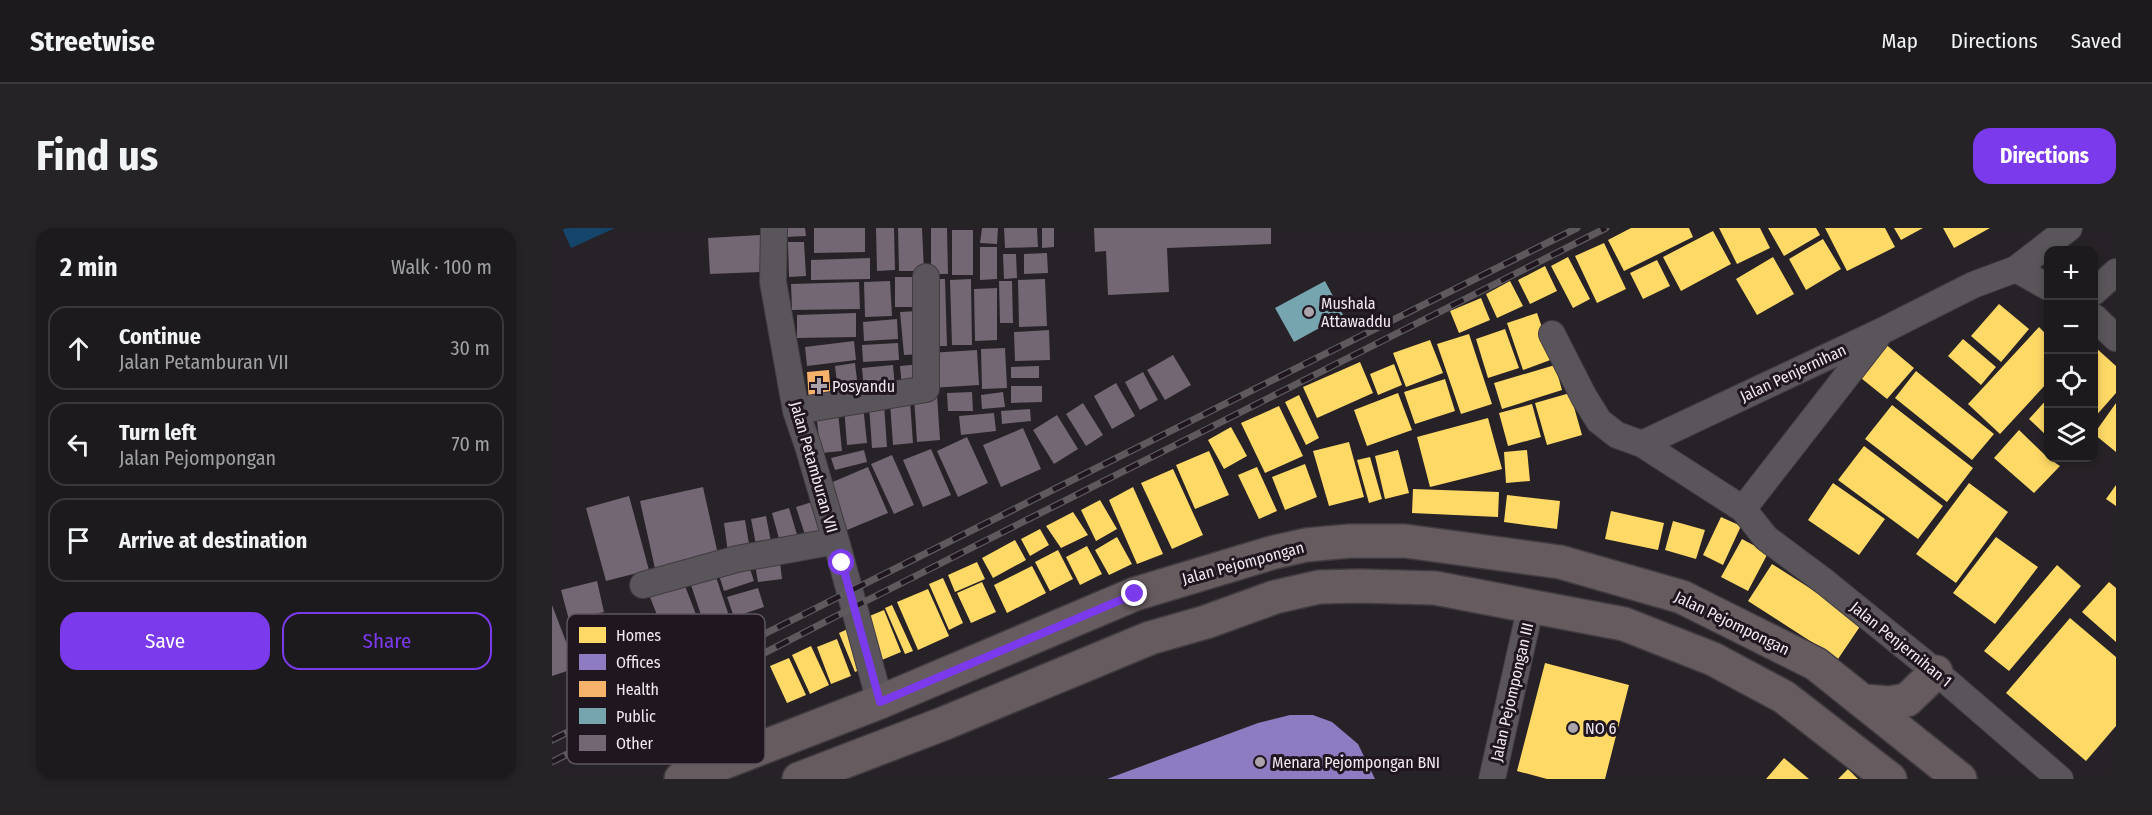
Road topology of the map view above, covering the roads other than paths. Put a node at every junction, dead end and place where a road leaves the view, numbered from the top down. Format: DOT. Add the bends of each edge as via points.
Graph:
graph roads {
  1 [pos="774,228"];
  2 [pos="2069,228"];
  3 [pos="2016,269"];
  4 [pos="2116,272"];
  5 [pos="926,277"];
  6 [pos="2044,284"];
  7 [pos="2098,288"];
  8 [pos="2098,321"];
  9 [pos="1880,332"];
  10 [pos="1552,334"];
  11 [pos="2116,338"];
  12 [pos="796,411"];
  13 [pos="1642,444"];
  14 [pos="1743,509"];
  15 [pos="836,541"];
  16 [pos="643,585"];
  17 [pos="1531,605"];
  18 [pos="1936,672"];
  19 [pos="1864,701"];
  20 [pos="880,702"];
  21 [pos="765,746"];
  22 [pos="720,764"];
  23 [pos="681,779"];
  24 [pos="799,779"];
  25 [pos="1492,779"];
  26 [pos="1890,779"];
  27 [pos="1960,779"];
  28 [pos="2060,779"];
  1 -- 12 [label="street, Jalan Petamburan VII" via="773,282"];
  2 -- 3 [label="street, Jalan Penjernihan"];
  3 -- 6 [label="street"];
  3 -- 9 [label="street, Jalan Penjernihan" via="1973,285"];
  4 -- 7 [label="street"];
  5 -- 12 [label="street" via="926,389"];
  8 -- 11 [label="street"];
  9 -- 13 [label="street, Jalan Penjernihan"];
  9 -- 14 [label="street"];
  10 -- 13 [label="street" via="1599,421 1617,435"];
  12 -- 15 [label="street, Jalan Petamburan VII"];
  13 -- 14 [label="street, Jalan Penjernihan 1"];
  14 -- 18 [label="street, Jalan Penjernihan 1" via="1766,538"];
  15 -- 16 [label="street" via="737,559"];
  15 -- 20 [label="street, Jalan Petamburan VII"];
  17 -- 24 [label="main road" via="1435,588 1319,587 1275,597 1150,638"];
  17 -- 25 [label="street, Jalan Pejompongan III"];
  17 -- 26 [label="main road" via="1624,624 1713,659 1784,697"];
  18 -- 19 [label="main road" via="1907,700 1889,704"];
  18 -- 28 [label="street, Jalan Penjernihan 1"];
  19 -- 20 [label="main road, Jalan Pejompongan" via="1816,664 1682,597 1560,562 1405,541 1350,541 1271,553 1146,591"];
  19 -- 27 [label="main road, Jalan Pejompongan"];
  20 -- 21 [label="main road, Jalan Pejompongan"];
  22 -- 23 [label="main road, Jalan Pejompongan"];
}
